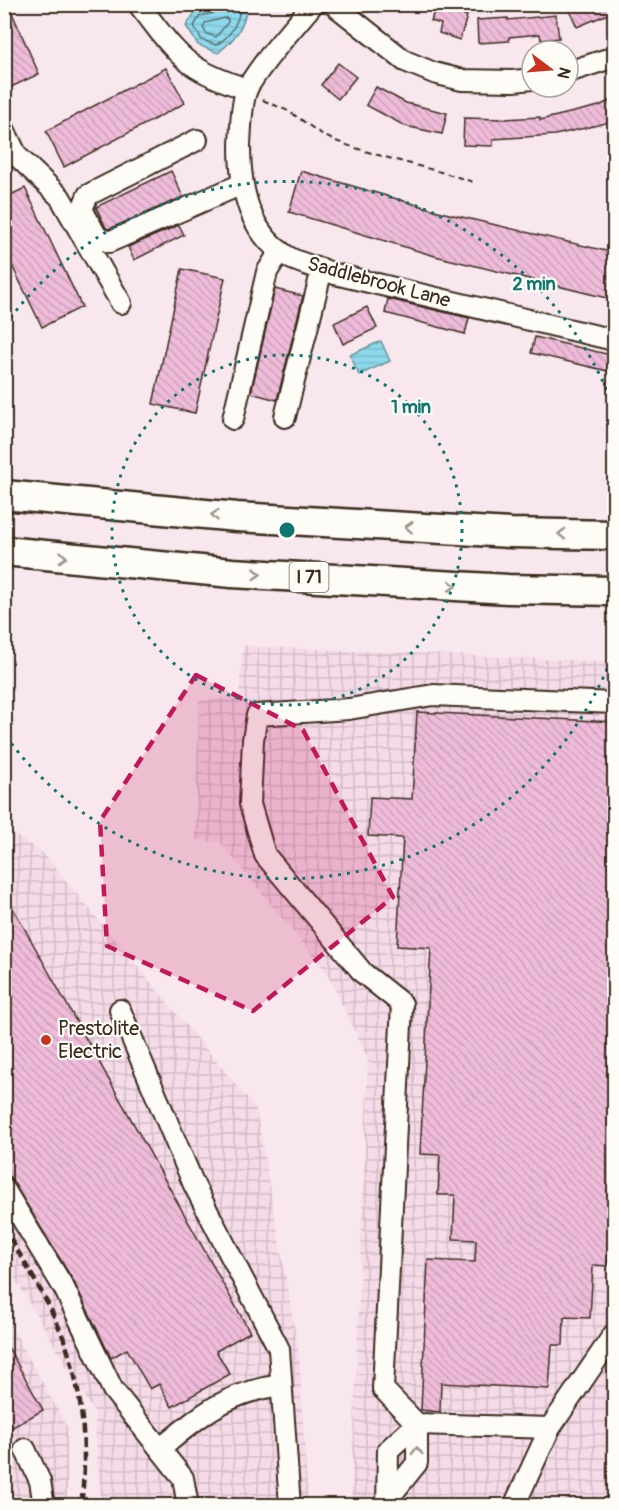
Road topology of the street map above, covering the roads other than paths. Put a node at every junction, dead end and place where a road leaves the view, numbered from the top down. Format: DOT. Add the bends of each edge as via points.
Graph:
graph roads {
  1 [pos="138,4"];
  2 [pos="313,4"];
  3 [pos="333,4"];
  4 [pos="615,57"];
  5 [pos="580,68"];
  6 [pos="520,80"];
  7 [pos="255,94"];
  8 [pos="4,129"];
  9 [pos="197,140"];
  10 [pos="242,184"];
  11 [pos="280,251"];
  12 [pos="322,269"];
  13 [pos="121,303"];
  14 [pos="615,340"];
  15 [pos="285,417"];
  16 [pos="233,419"];
  17 [pos="4,495"];
  18 [pos="615,535"];
  19 [pos="4,551"];
  20 [pos="615,591"];
  21 [pos="615,703"];
  22 [pos="120,1010"];
  23 [pos="4,1189"];
  24 [pos="615,1334"];
  25 [pos="281,1385"];
  26 [pos="417,1424"];
  27 [pos="550,1428"];
  28 [pos="25,1449"];
  29 [pos="160,1449"];
  30 [pos="387,1502"];
  31 [pos="44,1506"];
  32 [pos="188,1506"];
  33 [pos="290,1506"];
  34 [pos="514,1506"];
  1 -- 7 [label="street" via="191,64"];
  2 -- 7 [label="street, Saddlebrook Lane" via="282,42"];
  3 -- 6 [label="street" via="405,61 434,73 462,80"];
  4 -- 5 [label="street"];
  7 -- 10 [label="street, Saddlebrook Lane" via="240,136"];
  8 -- 13 [label="street" via="17,156 60,197"];
  9 -- 10 [label="street" via="88,195 82,209 97,237 110,242"];
  10 -- 11 [label="street, Saddlebrook Lane" via="258,228"];
  11 -- 12 [label="street, Saddlebrook Lane"];
  11 -- 16 [label="street" via="267,272"];
  12 -- 14 [label="street, Saddlebrook Lane"];
  12 -- 15 [label="street"];
  18 -- 17 [label="highway, one-way" via="237,517"];
  19 -- 20 [label="highway, I 71, one-way" via="232,573 508,589"];
  21 -- 26 [label="street" via="432,695 349,709 257,715 250,804 265,855 363,973 402,1004 383,1389"];
  22 -- 25 [label="street" via="194,1185 279,1349"];
  23 -- 29 [label="street" via="64,1288 113,1390"];
  24 -- 27 [label="street"];
  25 -- 29 [label="street" via="231,1398 201,1415"];
  25 -- 33 [label="street"];
  26 -- 27 [label="street"];
  30 -- 26 [label="street, one-way" via="417,1463"];
  26 -- 30 [label="street" via="388,1450"];
  27 -- 34 [label="street"];
  28 -- 31 [label="street" via="40,1481"];
  29 -- 32 [label="street" via="183,1478"];
}
